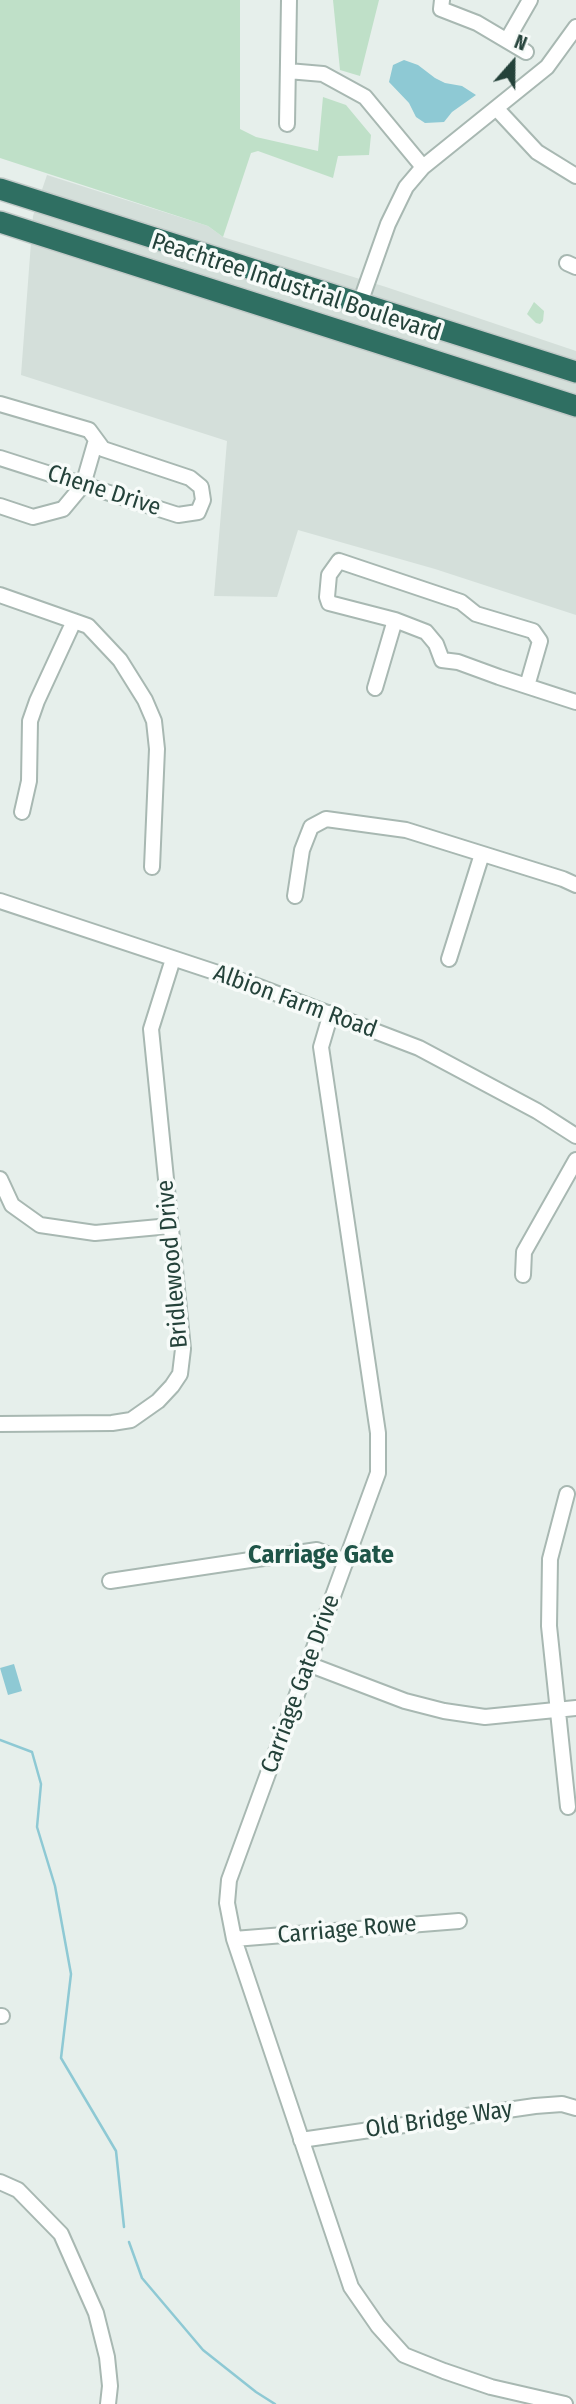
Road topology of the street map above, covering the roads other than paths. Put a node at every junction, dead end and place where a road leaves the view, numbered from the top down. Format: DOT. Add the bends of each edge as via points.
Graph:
graph roads {
  1 [pos="289,0"];
  2 [pos="442,0"];
  3 [pos="530,0"];
  4 [pos="576,27"];
  5 [pos="507,40"];
  6 [pos="526,52"];
  7 [pos="288,71"];
  8 [pos="496,108"];
  9 [pos="286,124"];
  10 [pos="423,167"];
  11 [pos="576,176"];
  12 [pos="0,189"];
  13 [pos="0,222"];
  14 [pos="360,303"];
  15 [pos="576,372"];
  16 [pos="0,404"];
  17 [pos="576,406"];
  18 [pos="96,440"];
  19 [pos="0,458"];
  20 [pos="83,485"];
  21 [pos="0,506"];
  22 [pos="0,595"];
  23 [pos="395,620"];
  24 [pos="74,621"];
  25 [pos="527,686"];
  26 [pos="375,688"];
  27 [pos="576,702"];
  28 [pos="22,812"];
  29 [pos="482,854"];
  30 [pos="152,867"];
  31 [pos="576,886"];
  32 [pos="295,896"];
  33 [pos="0,901"];
  34 [pos="449,958"];
  35 [pos="173,959"];
  36 [pos="331,1013"];
  37 [pos="576,1136"];
  38 [pos="576,1160"];
  39 [pos="0,1179"];
  40 [pos="170,1226"];
  41 [pos="523,1275"];
  42 [pos="0,1424"];
  43 [pos="567,1494"];
  44 [pos="346,1562"];
  45 [pos="110,1581"];
  46 [pos="308,1664"];
  47 [pos="576,1708"];
  48 [pos="556,1710"];
  49 [pos="568,1807"];
  50 [pos="459,1921"];
  51 [pos="234,1939"];
  52 [pos="576,2108"];
  53 [pos="301,2140"];
  54 [pos="0,2182"];
  55 [pos="107,2404"];
  56 [pos="565,2404"];
  1 -- 7 [label="street"];
  2 -- 5 [label="street" via="441,9"];
  3 -- 5 [label="street"];
  4 -- 8 [label="street" via="547,67"];
  5 -- 6 [label="street"];
  7 -- 9 [label="street"];
  7 -- 10 [label="street" via="323,74 365,97"];
  8 -- 10 [label="street"];
  8 -- 11 [label="street" via="537,152"];
  10 -- 14 [label="street" via="406,187 388,223"];
  12 -- 14 [label="highway, Peachtree Industrial Boulevard"];
  13 -- 17 [label="highway, Peachtree Industrial Boulevard"];
  14 -- 15 [label="highway, Peachtree Industrial Boulevard"];
  16 -- 18 [label="street" via="89,430"];
  18 -- 20 [label="street"];
  18 -- 20 [label="street, Chene Drive" via="103,450 190,478 201,487 203,500 198,512 178,515"];
  19 -- 20 [label="street, Chene Drive"];
  20 -- 21 [label="street" via="63,509 53,512 33,517"];
  22 -- 24 [label="street"];
  23 -- 25 [label="street" via="426,632 442,660"];
  23 -- 25 [label="street" via="329,603 329,575 339,561 533,631 540,641"];
  23 -- 26 [label="street"];
  24 -- 28 [label="street" via="30,721 29,781"];
  24 -- 30 [label="street" via="88,626 120,660 154,721"];
  25 -- 27 [label="street"];
  29 -- 31 [label="street"];
  29 -- 32 [label="street" via="406,830 326,819 311,827 302,850"];
  29 -- 34 [label="street"];
  33 -- 35 [label="street, Albion Farm Road"];
  35 -- 36 [label="street, Albion Farm Road"];
  35 -- 40 [label="street, Bridlewood Drive" via="151,1029"];
  36 -- 37 [label="street, Albion Farm Road" via="419,1048"];
  36 -- 44 [label="street, Carriage Gate Drive" via="321,1047 378,1433 378,1473"];
  38 -- 41 [label="street" via="524,1252"];
  39 -- 40 [label="street" via="12,1205 40,1225 95,1233"];
  40 -- 42 [label="street, Bridlewood Drive" via="183,1349 180,1374 172,1386 142,1414 122,1422"];
  43 -- 48 [label="street" via="550,1559 549,1626"];
  44 -- 45 [label="street" via="317,1550"];
  44 -- 46 [label="street, Carriage Gate Drive"];
  46 -- 48 [label="street" via="443,1711 485,1717"];
  46 -- 51 [label="street, Carriage Gate Drive" via="229,1880 226,1903"];
  47 -- 48 [label="street"];
  48 -- 49 [label="street"];
  50 -- 51 [label="street, Carriage Rowe"];
  51 -- 53 [label="street, Carriage Gate Drive"];
  52 -- 53 [label="street, Old Bridge Way" via="535,2106"];
  53 -- 56 [label="street, Carriage Gate Drive" via="351,2287 404,2355 491,2387"];
  54 -- 55 [label="street" via="18,2190 61,2234 96,2313 107,2357"];
}
